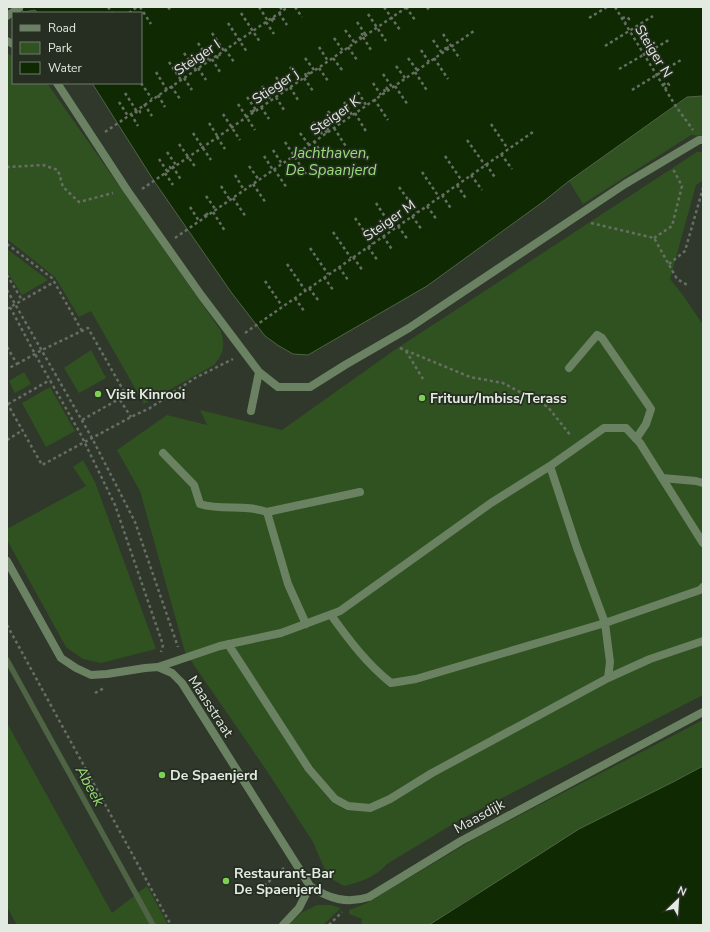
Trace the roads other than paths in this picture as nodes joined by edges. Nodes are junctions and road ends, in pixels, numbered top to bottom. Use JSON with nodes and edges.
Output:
{"nodes":[{"id":1,"x":19,"y":8,"type":"dead end"},
{"id":2,"x":13,"y":12,"type":"edge"},
{"id":3,"x":58,"y":84,"type":"edge"},
{"id":4,"x":701,"y":140,"type":"edge"},
{"id":5,"x":569,"y":368,"type":"dead end"},
{"id":6,"x":259,"y":372,"type":"junction"},
{"id":7,"x":251,"y":411,"type":"dead end"},
{"id":8,"x":636,"y":439,"type":"junction"},
{"id":9,"x":163,"y":453,"type":"dead end"},
{"id":10,"x":550,"y":466,"type":"junction"},
{"id":11,"x":662,"y":478,"type":"junction"},
{"id":12,"x":703,"y":483,"type":"edge"},
{"id":13,"x":360,"y":492,"type":"dead end"},
{"id":14,"x":267,"y":512,"type":"junction"},
{"id":15,"x":703,"y":543,"type":"edge"},
{"id":16,"x":7,"y":561,"type":"edge"},
{"id":17,"x":703,"y":587,"type":"edge"},
{"id":18,"x":331,"y":614,"type":"junction"},
{"id":19,"x":605,"y":623,"type":"junction"},
{"id":20,"x":306,"y":624,"type":"junction"},
{"id":21,"x":703,"y":641,"type":"edge"},
{"id":22,"x":228,"y":644,"type":"junction"},
{"id":23,"x":158,"y":667,"type":"junction"},
{"id":24,"x":608,"y":678,"type":"junction"},
{"id":25,"x":703,"y":712,"type":"edge"},
{"id":26,"x":310,"y":886,"type":"junction"},
{"id":27,"x":283,"y":925,"type":"edge"}],
"edges":[{"from":1,"to":2,"type":"street"},
{"from":3,"to":6,"type":"street"},
{"from":4,"to":6,"type":"street"},
{"from":5,"to":8,"type":"street"},
{"from":6,"to":7,"type":"street"},
{"from":8,"to":10,"type":"street"},
{"from":8,"to":11,"type":"street"},
{"from":9,"to":14,"type":"street"},
{"from":10,"to":18,"type":"street"},
{"from":10,"to":19,"type":"street"},
{"from":11,"to":12,"type":"street"},
{"from":11,"to":15,"type":"street"},
{"from":13,"to":14,"type":"street"},
{"from":14,"to":20,"type":"street"},
{"from":16,"to":23,"type":"street"},
{"from":17,"to":19,"type":"street"},
{"from":18,"to":19,"type":"street"},
{"from":18,"to":20,"type":"street"},
{"from":19,"to":24,"type":"street"},
{"from":20,"to":22,"type":"street"},
{"from":21,"to":24,"type":"street"},
{"from":22,"to":23,"type":"street"},
{"from":22,"to":24,"type":"street"},
{"from":23,"to":26,"type":"street","name":"Maasstraat"},
{"from":25,"to":26,"type":"street","name":"Maasdijk"},
{"from":26,"to":27,"type":"street"}]}
